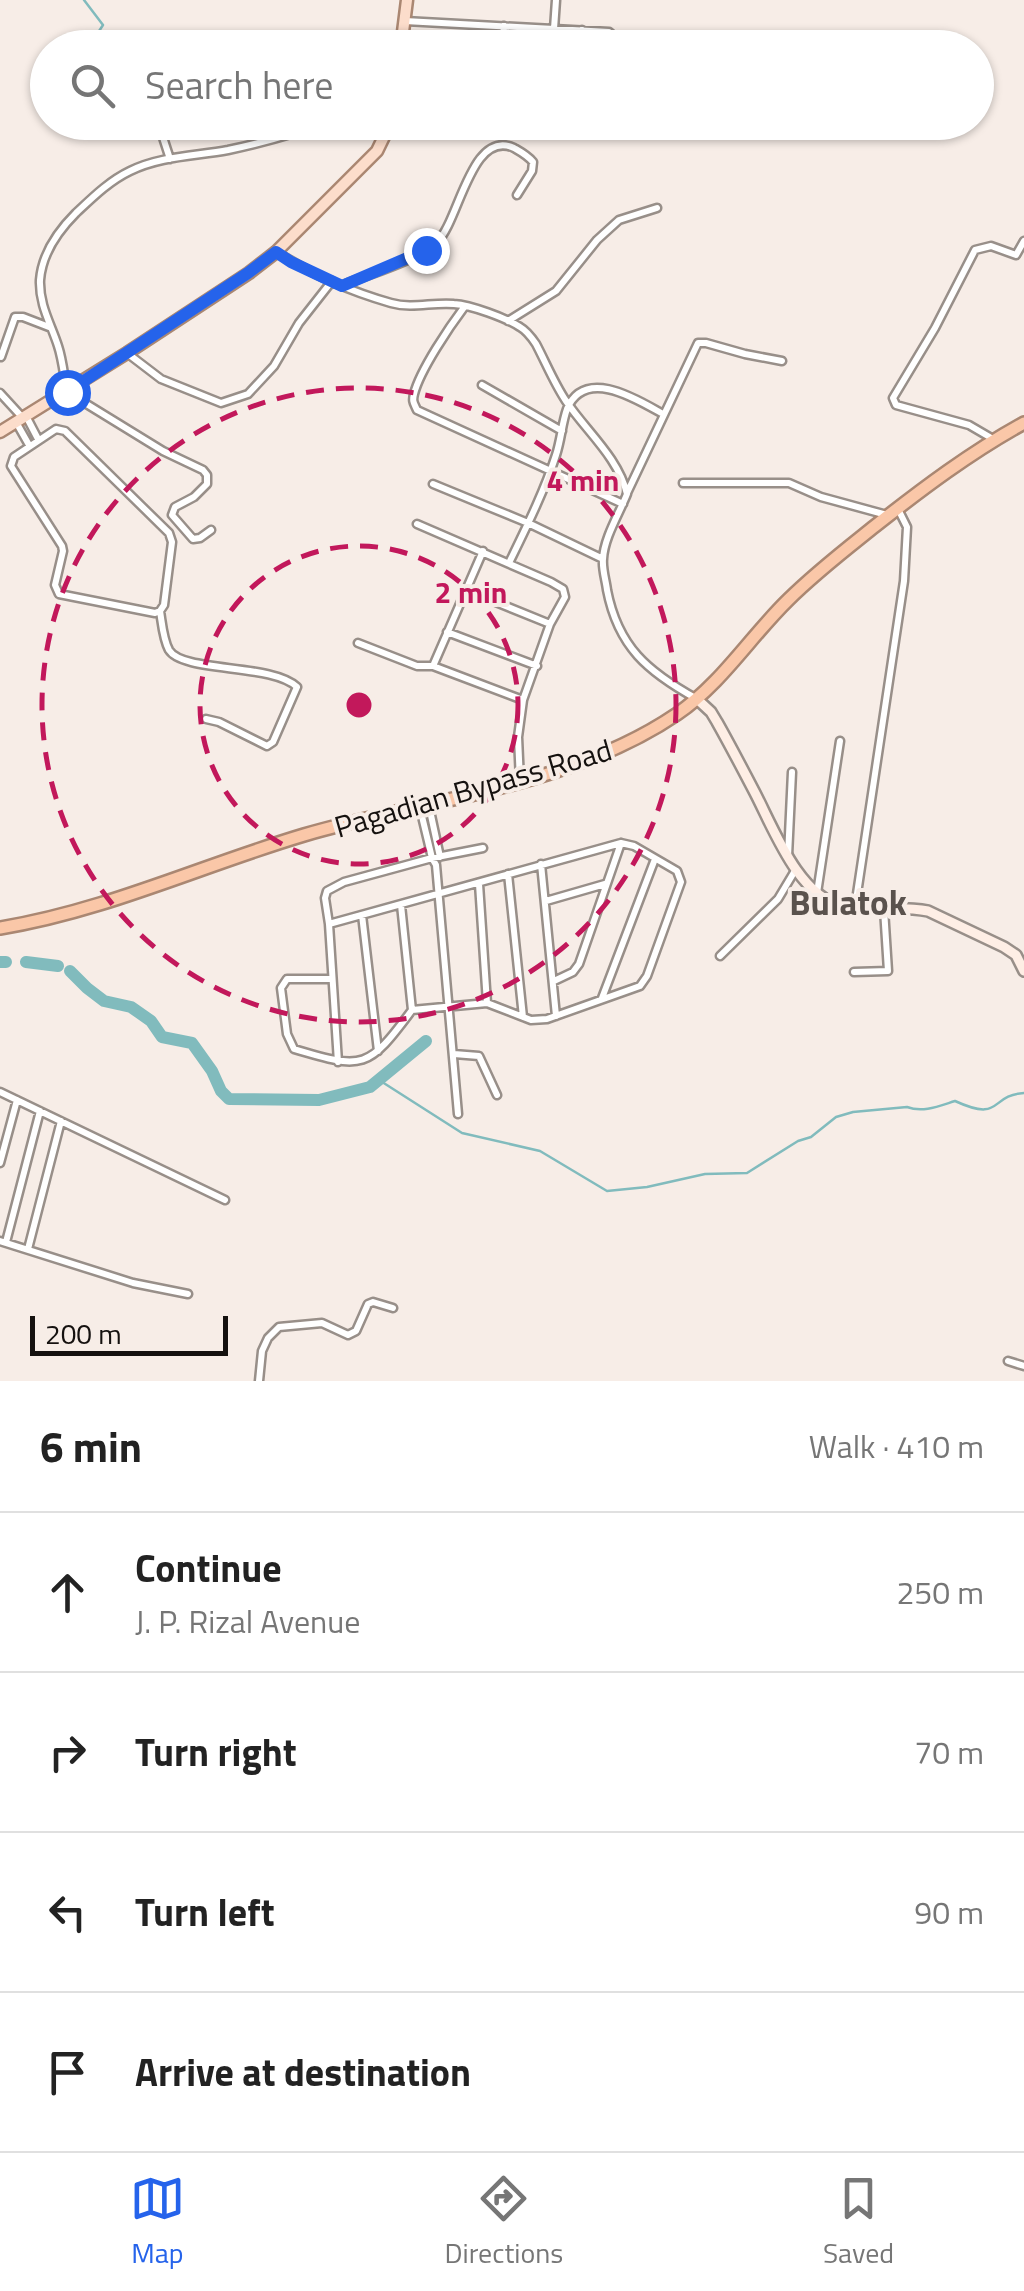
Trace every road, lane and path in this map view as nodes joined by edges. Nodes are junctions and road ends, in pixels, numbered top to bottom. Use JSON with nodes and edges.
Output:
{"nodes":[{"id":1,"x":407,"y":0,"type":"edge"},
{"id":2,"x":556,"y":0,"type":"edge"},
{"id":3,"x":405,"y":21,"type":"junction"},
{"id":4,"x":504,"y":26,"type":"junction"},
{"id":5,"x":554,"y":29,"type":"junction"},
{"id":6,"x":404,"y":30,"type":"edge"},
{"id":7,"x":504,"y":30,"type":"edge"},
{"id":8,"x":582,"y":30,"type":"edge"},
{"id":9,"x":164,"y":140,"type":"edge"},
{"id":10,"x":268,"y":140,"type":"edge"},
{"id":11,"x":384,"y":140,"type":"edge"},
{"id":12,"x":170,"y":158,"type":"junction"},
{"id":13,"x":518,"y":195,"type":"dead end"},
{"id":14,"x":657,"y":208,"type":"dead end"},
{"id":15,"x":1024,"y":241,"type":"edge"},
{"id":16,"x":276,"y":252,"type":"junction"},
{"id":17,"x":332,"y":281,"type":"junction"},
{"id":18,"x":342,"y":286,"type":"junction"},
{"id":19,"x":465,"y":306,"type":"junction"},
{"id":20,"x":507,"y":322,"type":"junction"},
{"id":21,"x":49,"y":327,"type":"junction"},
{"id":22,"x":127,"y":353,"type":"junction"},
{"id":23,"x":1,"y":357,"type":"edge"},
{"id":24,"x":782,"y":361,"type":"dead end"},
{"id":25,"x":482,"y":385,"type":"dead end"},
{"id":26,"x":67,"y":392,"type":"junction"},
{"id":27,"x":0,"y":393,"type":"edge"},
{"id":28,"x":568,"y":405,"type":"junction"},
{"id":29,"x":663,"y":414,"type":"junction"},
{"id":30,"x":21,"y":419,"type":"junction"},
{"id":31,"x":1024,"y":422,"type":"edge"},
{"id":32,"x":562,"y":431,"type":"junction"},
{"id":33,"x":0,"y":432,"type":"edge"},
{"id":34,"x":38,"y":439,"type":"junction"},
{"id":35,"x":993,"y":440,"type":"junction"},
{"id":36,"x":29,"y":445,"type":"junction"},
{"id":37,"x":549,"y":472,"type":"junction"},
{"id":38,"x":683,"y":483,"type":"dead end"},
{"id":39,"x":433,"y":484,"type":"dead end"},
{"id":40,"x":627,"y":494,"type":"junction"},
{"id":41,"x":623,"y":504,"type":"junction"},
{"id":42,"x":893,"y":512,"type":"junction"},
{"id":43,"x":528,"y":523,"type":"junction"},
{"id":44,"x":417,"y":524,"type":"dead end"},
{"id":45,"x":211,"y":530,"type":"dead end"},
{"id":46,"x":483,"y":551,"type":"junction"},
{"id":47,"x":603,"y":558,"type":"junction"},
{"id":48,"x":509,"y":563,"type":"junction"},
{"id":49,"x":466,"y":590,"type":"junction"},
{"id":50,"x":160,"y":611,"type":"junction"},
{"id":51,"x":550,"y":624,"type":"junction"},
{"id":52,"x":448,"y":632,"type":"junction"},
{"id":53,"x":358,"y":643,"type":"dead end"},
{"id":54,"x":433,"y":666,"type":"junction"},
{"id":55,"x":536,"y":666,"type":"junction"},
{"id":56,"x":697,"y":699,"type":"junction"},
{"id":57,"x":523,"y":700,"type":"junction"},
{"id":58,"x":206,"y":719,"type":"dead end"},
{"id":59,"x":840,"y":742,"type":"dead end"},
{"id":60,"x":792,"y":772,"type":"dead end"},
{"id":61,"x":520,"y":781,"type":"junction"},
{"id":62,"x":424,"y":806,"type":"junction"},
{"id":63,"x":621,"y":843,"type":"junction"},
{"id":64,"x":483,"y":848,"type":"dead end"},
{"id":65,"x":788,"y":856,"type":"junction"},
{"id":66,"x":655,"y":859,"type":"junction"},
{"id":67,"x":436,"y":860,"type":"junction"},
{"id":68,"x":541,"y":864,"type":"junction"},
{"id":69,"x":796,"y":868,"type":"junction"},
{"id":70,"x":508,"y":874,"type":"junction"},
{"id":71,"x":606,"y":883,"type":"junction"},
{"id":72,"x":479,"y":884,"type":"junction"},
{"id":73,"x":816,"y":892,"type":"junction"},
{"id":74,"x":439,"y":895,"type":"junction"},
{"id":75,"x":546,"y":901,"type":"junction"},
{"id":76,"x":401,"y":905,"type":"junction"},
{"id":77,"x":855,"y":908,"type":"junction"},
{"id":78,"x":884,"y":909,"type":"junction"},
{"id":79,"x":362,"y":914,"type":"junction"},
{"id":80,"x":329,"y":924,"type":"junction"},
{"id":81,"x":0,"y":928,"type":"edge"},
{"id":82,"x":1020,"y":953,"type":"edge"},
{"id":83,"x":720,"y":956,"type":"dead end"},
{"id":84,"x":1024,"y":971,"type":"edge"},
{"id":85,"x":854,"y":972,"type":"dead end"},
{"id":86,"x":332,"y":979,"type":"junction"},
{"id":87,"x":554,"y":981,"type":"junction"},
{"id":88,"x":602,"y":1000,"type":"junction"},
{"id":89,"x":487,"y":1003,"type":"junction"},
{"id":90,"x":449,"y":1005,"type":"junction"},
{"id":91,"x":412,"y":1010,"type":"junction"},
{"id":92,"x":523,"y":1016,"type":"junction"},
{"id":93,"x":556,"y":1016,"type":"junction"},
{"id":94,"x":378,"y":1052,"type":"junction"},
{"id":95,"x":454,"y":1054,"type":"junction"},
{"id":96,"x":338,"y":1062,"type":"junction"},
{"id":97,"x":0,"y":1092,"type":"edge"},
{"id":98,"x":497,"y":1095,"type":"dead end"},
{"id":99,"x":16,"y":1100,"type":"junction"},
{"id":100,"x":40,"y":1111,"type":"junction"},
{"id":101,"x":458,"y":1114,"type":"dead end"},
{"id":102,"x":60,"y":1121,"type":"junction"},
{"id":103,"x":0,"y":1164,"type":"edge"},
{"id":104,"x":225,"y":1200,"type":"dead end"},
{"id":105,"x":3,"y":1242,"type":"edge"},
{"id":106,"x":28,"y":1248,"type":"junction"},
{"id":107,"x":188,"y":1294,"type":"dead end"},
{"id":108,"x":393,"y":1308,"type":"dead end"},
{"id":109,"x":1008,"y":1361,"type":"dead end"},
{"id":110,"x":1024,"y":1366,"type":"edge"},
{"id":111,"x":259,"y":1381,"type":"edge"}],
"edges":[{"from":1,"to":3,"type":"main road"},
{"from":2,"to":5,"type":"street"},
{"from":3,"to":4,"type":"street"},
{"from":3,"to":6,"type":"main road"},
{"from":4,"to":5,"type":"street"},
{"from":4,"to":7,"type":"street"},
{"from":5,"to":8,"type":"street"},
{"from":9,"to":12,"type":"street"},
{"from":10,"to":12,"type":"street"},
{"from":11,"to":16,"type":"main road"},
{"from":12,"to":21,"type":"street"},
{"from":13,"to":18,"type":"street"},
{"from":14,"to":20,"type":"street"},
{"from":15,"to":35,"type":"street"},
{"from":16,"to":17,"type":"street"},
{"from":16,"to":22,"type":"main road"},
{"from":17,"to":18,"type":"street"},
{"from":17,"to":22,"type":"street"},
{"from":18,"to":19,"type":"street"},
{"from":19,"to":20,"type":"street"},
{"from":19,"to":37,"type":"street"},
{"from":20,"to":28,"type":"street"},
{"from":21,"to":23,"type":"street"},
{"from":21,"to":26,"type":"street"},
{"from":22,"to":26,"type":"main road"},
{"from":24,"to":29,"type":"street"},
{"from":25,"to":32,"type":"street"},
{"from":26,"to":30,"type":"main road"},
{"from":26,"to":45,"type":"street"},
{"from":27,"to":30,"type":"street"},
{"from":28,"to":29,"type":"street"},
{"from":28,"to":32,"type":"street"},
{"from":28,"to":40,"type":"street"},
{"from":29,"to":40,"type":"street"},
{"from":30,"to":33,"type":"main road"},
{"from":30,"to":34,"type":"street"},
{"from":30,"to":36,"type":"street"},
{"from":31,"to":35,"type":"highway","name":"Pagadian Bypass Road"},
{"from":32,"to":37,"type":"street"},
{"from":34,"to":36,"type":"street"},
{"from":34,"to":50,"type":"street"},
{"from":35,"to":42,"type":"highway","name":"Pagadian Bypass Road"},
{"from":36,"to":50,"type":"street"},
{"from":37,"to":41,"type":"street"},
{"from":37,"to":43,"type":"street"},
{"from":38,"to":42,"type":"street"},
{"from":39,"to":43,"type":"street"},
{"from":40,"to":41,"type":"street"},
{"from":41,"to":47,"type":"street"},
{"from":42,"to":56,"type":"highway","name":"Pagadian Bypass Road"},
{"from":42,"to":77,"type":"street"},
{"from":43,"to":47,"type":"street"},
{"from":43,"to":48,"type":"street"},
{"from":44,"to":46,"type":"street"},
{"from":46,"to":48,"type":"street"},
{"from":46,"to":49,"type":"street"},
{"from":47,"to":56,"type":"street"},
{"from":48,"to":51,"type":"street"},
{"from":49,"to":51,"type":"street"},
{"from":49,"to":52,"type":"street"},
{"from":50,"to":58,"type":"street"},
{"from":51,"to":55,"type":"street"},
{"from":52,"to":54,"type":"street"},
{"from":52,"to":55,"type":"street"},
{"from":53,"to":54,"type":"street"},
{"from":54,"to":57,"type":"street"},
{"from":55,"to":57,"type":"street"},
{"from":56,"to":61,"type":"highway","name":"Pagadian Bypass Road"},
{"from":56,"to":65,"type":"street"},
{"from":57,"to":61,"type":"street"},
{"from":59,"to":73,"type":"street"},
{"from":60,"to":65,"type":"street"},
{"from":61,"to":62,"type":"highway","name":"Pagadian Bypass Road"},
{"from":62,"to":67,"type":"street"},
{"from":62,"to":81,"type":"highway","name":"Pagadian Bypass Road"},
{"from":63,"to":66,"type":"street"},
{"from":63,"to":68,"type":"street"},
{"from":63,"to":71,"type":"street"},
{"from":64,"to":67,"type":"street"},
{"from":65,"to":69,"type":"street"},
{"from":66,"to":88,"type":"street"},
{"from":66,"to":88,"type":"street"},
{"from":67,"to":74,"type":"street"},
{"from":67,"to":80,"type":"street"},
{"from":68,"to":70,"type":"street"},
{"from":68,"to":75,"type":"street"},
{"from":69,"to":73,"type":"street"},
{"from":69,"to":83,"type":"street"},
{"from":70,"to":72,"type":"street"},
{"from":70,"to":92,"type":"street"},
{"from":71,"to":75,"type":"street"},
{"from":71,"to":87,"type":"street"},
{"from":72,"to":74,"type":"street"},
{"from":72,"to":89,"type":"street"},
{"from":73,"to":77,"type":"street"},
{"from":74,"to":76,"type":"street"},
{"from":74,"to":90,"type":"street"},
{"from":75,"to":87,"type":"street"},
{"from":76,"to":79,"type":"street"},
{"from":76,"to":91,"type":"street"},
{"from":77,"to":78,"type":"street"},
{"from":78,"to":82,"type":"street"},
{"from":78,"to":85,"type":"street"},
{"from":79,"to":80,"type":"street"},
{"from":79,"to":94,"type":"street"},
{"from":80,"to":86,"type":"street"},
{"from":82,"to":84,"type":"street"},
{"from":86,"to":96,"type":"street"},
{"from":86,"to":96,"type":"street"},
{"from":87,"to":93,"type":"street"},
{"from":88,"to":93,"type":"street"},
{"from":89,"to":90,"type":"street"},
{"from":89,"to":92,"type":"street"},
{"from":90,"to":91,"type":"street"},
{"from":90,"to":95,"type":"street"},
{"from":91,"to":94,"type":"street"},
{"from":92,"to":93,"type":"street"},
{"from":94,"to":96,"type":"street"},
{"from":95,"to":98,"type":"street"},
{"from":95,"to":101,"type":"street"},
{"from":97,"to":99,"type":"street"},
{"from":99,"to":100,"type":"street"},
{"from":99,"to":103,"type":"street"},
{"from":100,"to":102,"type":"street"},
{"from":100,"to":105,"type":"street"},
{"from":102,"to":104,"type":"street"},
{"from":102,"to":106,"type":"street"},
{"from":105,"to":106,"type":"street"},
{"from":106,"to":107,"type":"street"},
{"from":108,"to":111,"type":"street"},
{"from":109,"to":110,"type":"street"}]}
